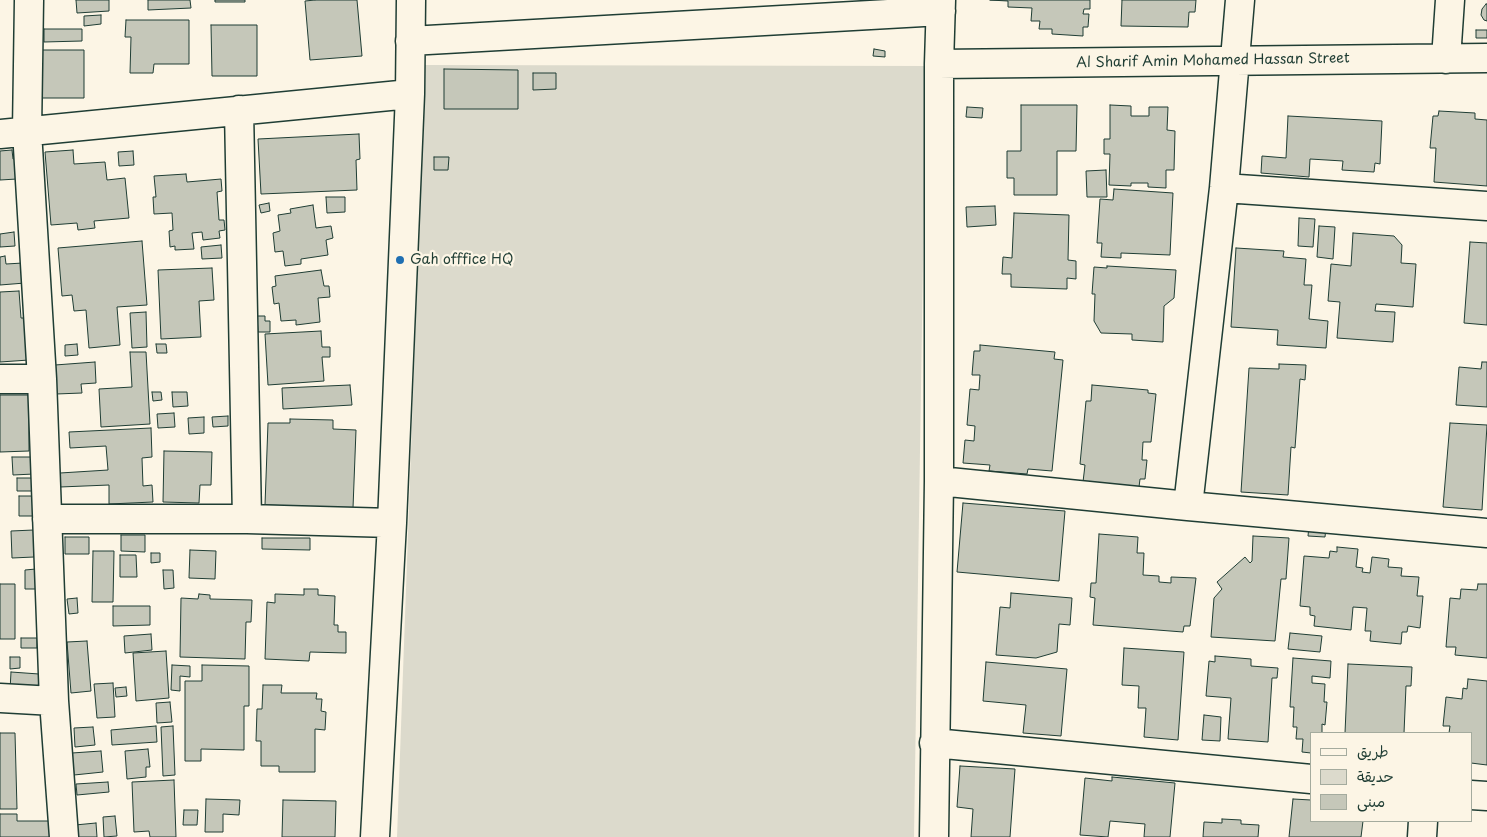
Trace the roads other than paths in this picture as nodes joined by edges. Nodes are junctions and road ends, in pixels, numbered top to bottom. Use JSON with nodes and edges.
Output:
{"nodes":[{"id":1,"x":29,"y":0,"type":"edge"},
{"id":2,"x":411,"y":0,"type":"edge"},
{"id":3,"x":1240,"y":0,"type":"edge"},
{"id":4,"x":1450,"y":0,"type":"edge"},
{"id":5,"x":941,"y":6,"type":"edge"},
{"id":6,"x":410,"y":41,"type":"junction"},
{"id":7,"x":1487,"y":58,"type":"edge"},
{"id":8,"x":1446,"y":59,"type":"junction"},
{"id":9,"x":1235,"y":62,"type":"junction"},
{"id":10,"x":938,"y":64,"type":"junction"},
{"id":11,"x":410,"y":94,"type":"junction"},
{"id":12,"x":239,"y":110,"type":"junction"},
{"id":13,"x":27,"y":131,"type":"junction"},
{"id":14,"x":0,"y":134,"type":"edge"},
{"id":15,"x":1224,"y":188,"type":"junction"},
{"id":16,"x":1487,"y":206,"type":"edge"},
{"id":17,"x":42,"y":378,"type":"junction"},
{"id":18,"x":0,"y":379,"type":"edge"},
{"id":19,"x":938,"y":481,"type":"junction"},
{"id":20,"x":1188,"y":506,"type":"junction"},
{"id":21,"x":48,"y":519,"type":"junction"},
{"id":22,"x":247,"y":520,"type":"junction"},
{"id":23,"x":392,"y":523,"type":"junction"},
{"id":24,"x":1487,"y":532,"type":"edge"},
{"id":25,"x":0,"y":698,"type":"edge"},
{"id":26,"x":54,"y":701,"type":"junction"},
{"id":27,"x":934,"y":743,"type":"junction"},
{"id":28,"x":1310,"y":779,"type":"edge"},
{"id":29,"x":1472,"y":794,"type":"edge"},
{"id":30,"x":1487,"y":796,"type":"edge"},
{"id":31,"x":1423,"y":822,"type":"edge"},
{"id":32,"x":64,"y":837,"type":"edge"},
{"id":33,"x":375,"y":837,"type":"edge"},
{"id":34,"x":934,"y":837,"type":"edge"},
{"id":35,"x":1422,"y":837,"type":"edge"}],
"edges":[{"from":1,"to":13,"type":"street"},
{"from":2,"to":6,"type":"street"},
{"from":3,"to":9,"type":"street"},
{"from":4,"to":8,"type":"street"},
{"from":5,"to":6,"type":"street"},
{"from":5,"to":10,"type":"street"},
{"from":6,"to":11,"type":"street"},
{"from":7,"to":8,"type":"street","name":"Al Sharif Amin Mohamed Hassan Street"},
{"from":8,"to":9,"type":"street","name":"Al Sharif Amin Mohamed Hassan Street"},
{"from":9,"to":10,"type":"street","name":"Al Sharif Amin Mohamed Hassan Street"},
{"from":9,"to":15,"type":"street"},
{"from":10,"to":19,"type":"street"},
{"from":11,"to":12,"type":"street"},
{"from":11,"to":23,"type":"street"},
{"from":12,"to":13,"type":"street"},
{"from":12,"to":22,"type":"street"},
{"from":13,"to":14,"type":"street"},
{"from":13,"to":17,"type":"street"},
{"from":15,"to":16,"type":"street"},
{"from":15,"to":20,"type":"street"},
{"from":17,"to":18,"type":"street"},
{"from":17,"to":21,"type":"street"},
{"from":19,"to":20,"type":"street"},
{"from":19,"to":27,"type":"street"},
{"from":20,"to":24,"type":"street"},
{"from":21,"to":22,"type":"street"},
{"from":21,"to":26,"type":"street"},
{"from":22,"to":23,"type":"street"},
{"from":23,"to":33,"type":"street"},
{"from":25,"to":26,"type":"street"},
{"from":26,"to":32,"type":"street"},
{"from":27,"to":28,"type":"street"},
{"from":27,"to":34,"type":"street"},
{"from":29,"to":30,"type":"street"},
{"from":31,"to":35,"type":"street"}]}
